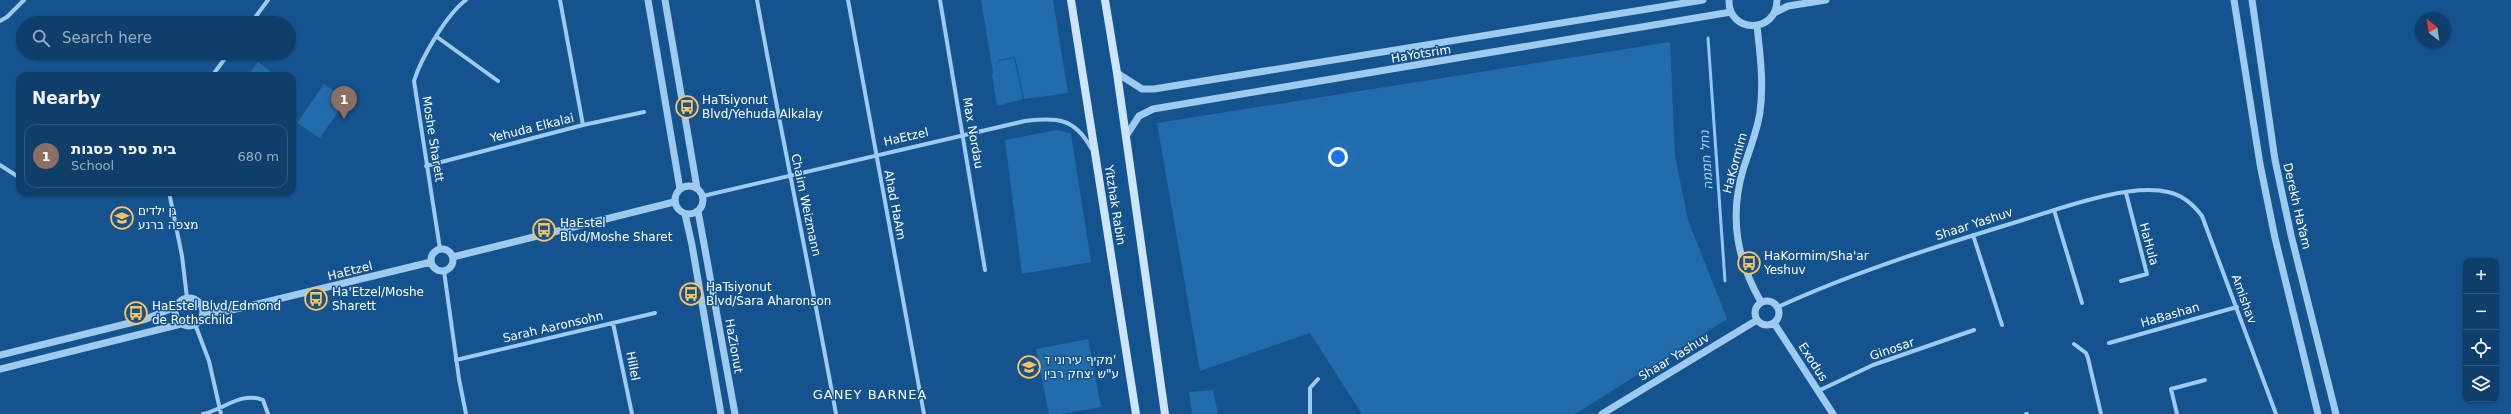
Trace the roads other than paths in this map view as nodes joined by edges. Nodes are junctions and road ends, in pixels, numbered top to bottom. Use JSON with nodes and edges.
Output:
{"nodes":[{"id":1,"x":24,"y":0,"type":"edge"},
{"id":2,"x":268,"y":0,"type":"edge"},
{"id":3,"x":466,"y":0,"type":"edge"},
{"id":4,"x":560,"y":0,"type":"edge"},
{"id":5,"x":648,"y":0,"type":"edge"},
{"id":6,"x":665,"y":0,"type":"edge"},
{"id":7,"x":757,"y":0,"type":"edge"},
{"id":8,"x":848,"y":0,"type":"edge"},
{"id":9,"x":940,"y":0,"type":"edge"},
{"id":10,"x":1071,"y":0,"type":"edge"},
{"id":11,"x":1105,"y":0,"type":"edge"},
{"id":12,"x":1703,"y":0,"type":"edge"},
{"id":13,"x":1729,"y":0,"type":"edge"},
{"id":14,"x":1777,"y":0,"type":"edge"},
{"id":15,"x":1826,"y":0,"type":"edge"},
{"id":16,"x":2234,"y":0,"type":"edge"},
{"id":17,"x":2252,"y":0,"type":"edge"},
{"id":18,"x":1731,"y":12,"type":"junction"},
{"id":19,"x":1774,"y":13,"type":"junction"},
{"id":20,"x":256,"y":16,"type":"edge"},
{"id":21,"x":0,"y":21,"type":"edge"},
{"id":22,"x":1757,"y":26,"type":"junction"},
{"id":23,"x":437,"y":37,"type":"junction"},
{"id":24,"x":224,"y":60,"type":"edge"},
{"id":25,"x":215,"y":72,"type":"edge"},
{"id":26,"x":1118,"y":73,"type":"junction"},
{"id":27,"x":498,"y":81,"type":"dead end"},
{"id":28,"x":644,"y":112,"type":"dead end"},
{"id":29,"x":583,"y":125,"type":"junction"},
{"id":30,"x":964,"y":135,"type":"junction"},
{"id":31,"x":1126,"y":136,"type":"junction"},
{"id":32,"x":876,"y":155,"type":"junction"},
{"id":33,"x":1096,"y":159,"type":"junction"},
{"id":34,"x":0,"y":165,"type":"edge"},
{"id":35,"x":426,"y":166,"type":"junction"},
{"id":36,"x":16,"y":175,"type":"edge"},
{"id":37,"x":789,"y":175,"type":"junction"},
{"id":38,"x":696,"y":188,"type":"junction"},
{"id":39,"x":680,"y":189,"type":"junction"},
{"id":40,"x":2126,"y":193,"type":"junction"},
{"id":41,"x":170,"y":196,"type":"edge"},
{"id":42,"x":703,"y":196,"type":"junction"},
{"id":43,"x":2183,"y":197,"type":"joint"},
{"id":44,"x":674,"y":202,"type":"junction"},
{"id":45,"x":2054,"y":210,"type":"junction"},
{"id":46,"x":698,"y":211,"type":"junction"},
{"id":47,"x":685,"y":214,"type":"junction"},
{"id":48,"x":1973,"y":235,"type":"junction"},
{"id":49,"x":440,"y":249,"type":"junction"},
{"id":50,"x":453,"y":257,"type":"junction"},
{"id":51,"x":431,"y":262,"type":"junction"},
{"id":52,"x":985,"y":270,"type":"dead end"},
{"id":53,"x":444,"y":271,"type":"junction"},
{"id":54,"x":2121,"y":281,"type":"dead end"},
{"id":55,"x":187,"y":298,"type":"junction"},
{"id":56,"x":1761,"y":302,"type":"junction"},
{"id":57,"x":2082,"y":303,"type":"dead end"},
{"id":58,"x":175,"y":307,"type":"junction"},
{"id":59,"x":1778,"y":307,"type":"junction"},
{"id":60,"x":2237,"y":307,"type":"junction"},
{"id":61,"x":203,"y":313,"type":"junction"},
{"id":62,"x":655,"y":313,"type":"dead end"},
{"id":63,"x":1757,"y":320,"type":"junction"},
{"id":64,"x":613,"y":323,"type":"junction"},
{"id":65,"x":1774,"y":323,"type":"junction"},
{"id":66,"x":181,"y":324,"type":"junction"},
{"id":67,"x":195,"y":324,"type":"junction"},
{"id":68,"x":2002,"y":325,"type":"dead end"},
{"id":69,"x":1974,"y":330,"type":"dead end"},
{"id":70,"x":2109,"y":343,"type":"dead end"},
{"id":71,"x":2074,"y":344,"type":"dead end"},
{"id":72,"x":0,"y":355,"type":"edge"},
{"id":73,"x":456,"y":360,"type":"junction"},
{"id":74,"x":0,"y":369,"type":"edge"},
{"id":75,"x":1318,"y":379,"type":"dead end"},
{"id":76,"x":2205,"y":380,"type":"dead end"},
{"id":77,"x":1818,"y":391,"type":"junction"},
{"id":78,"x":220,"y":407,"type":"junction"},
{"id":79,"x":203,"y":414,"type":"edge"},
{"id":80,"x":221,"y":414,"type":"edge"},
{"id":81,"x":268,"y":414,"type":"edge"},
{"id":82,"x":466,"y":414,"type":"edge"},
{"id":83,"x":632,"y":414,"type":"edge"},
{"id":84,"x":721,"y":414,"type":"edge"},
{"id":85,"x":735,"y":414,"type":"edge"},
{"id":86,"x":836,"y":414,"type":"edge"},
{"id":87,"x":924,"y":414,"type":"edge"},
{"id":88,"x":1136,"y":414,"type":"edge"},
{"id":89,"x":1165,"y":414,"type":"edge"},
{"id":90,"x":1310,"y":414,"type":"edge"},
{"id":91,"x":1602,"y":414,"type":"edge"},
{"id":92,"x":1833,"y":414,"type":"edge"},
{"id":93,"x":2101,"y":414,"type":"edge"},
{"id":94,"x":2177,"y":414,"type":"edge"},
{"id":95,"x":2276,"y":414,"type":"edge"},
{"id":96,"x":2318,"y":414,"type":"edge"},
{"id":97,"x":2336,"y":414,"type":"edge"}],
"edges":[{"from":1,"to":21,"type":"street"},
{"from":2,"to":20,"type":"street"},
{"from":3,"to":23,"type":"street","name":"Moshe Sharett"},
{"from":4,"to":29,"type":"street"},
{"from":5,"to":39,"type":"street"},
{"from":6,"to":38,"type":"street"},
{"from":7,"to":37,"type":"street","name":"Chaim Weizmann"},
{"from":8,"to":32,"type":"street","name":"Ahad HaAm"},
{"from":9,"to":30,"type":"street","name":"Max Nordau"},
{"from":10,"to":33,"type":"main road","name":"Yitzhak Rabin"},
{"from":11,"to":26,"type":"main road","name":"Yitzhak Rabin"},
{"from":12,"to":26,"type":"street","name":"HaYotsrim"},
{"from":13,"to":18,"type":"street"},
{"from":14,"to":19,"type":"street"},
{"from":15,"to":19,"type":"street"},
{"from":16,"to":96,"type":"street"},
{"from":17,"to":97,"type":"street","name":"Derekh HaYam"},
{"from":18,"to":22,"type":"street"},
{"from":18,"to":31,"type":"street","name":"HaYotsrim"},
{"from":19,"to":22,"type":"street"},
{"from":22,"to":56,"type":"street","name":"HaKormim"},
{"from":23,"to":27,"type":"street"},
{"from":23,"to":35,"type":"street","name":"Moshe Sharett"},
{"from":24,"to":25,"type":"street"},
{"from":26,"to":31,"type":"main road","name":"Yitzhak Rabin"},
{"from":28,"to":29,"type":"street","name":"Yehuda Elkalai"},
{"from":29,"to":35,"type":"street","name":"Yehuda Elkalai"},
{"from":30,"to":32,"type":"street","name":"HaEtzel"},
{"from":30,"to":33,"type":"street","name":"HaEtzel"},
{"from":30,"to":52,"type":"street","name":"Max Nordau"},
{"from":31,"to":89,"type":"main road","name":"Yitzhak Rabin"},
{"from":32,"to":37,"type":"street","name":"HaEtzel"},
{"from":32,"to":87,"type":"street","name":"Ahad HaAm"},
{"from":33,"to":88,"type":"main road","name":"Yitzhak Rabin"},
{"from":34,"to":36,"type":"street"},
{"from":35,"to":49,"type":"street","name":"Moshe Sharett"},
{"from":37,"to":42,"type":"street","name":"HaEtzel"},
{"from":37,"to":86,"type":"street","name":"Chaim Weizmann"},
{"from":38,"to":39,"type":"street"},
{"from":38,"to":42,"type":"street"},
{"from":39,"to":44,"type":"street"},
{"from":40,"to":43,"type":"street","name":"Shaar Yashuv"},
{"from":40,"to":45,"type":"street","name":"Shaar Yashuv"},
{"from":40,"to":54,"type":"street","name":"HaHula"},
{"from":41,"to":55,"type":"street"},
{"from":42,"to":46,"type":"street"},
{"from":43,"to":60,"type":"street","name":"Amishav"},
{"from":44,"to":47,"type":"street"},
{"from":44,"to":50,"type":"street"},
{"from":45,"to":48,"type":"street","name":"Shaar Yashuv"},
{"from":45,"to":57,"type":"street"},
{"from":46,"to":47,"type":"street"},
{"from":46,"to":85,"type":"street","name":"HaZionut"},
{"from":47,"to":84,"type":"street","name":"HaZionut"},
{"from":48,"to":59,"type":"street","name":"Shaar Yashuv"},
{"from":48,"to":68,"type":"street"},
{"from":49,"to":50,"type":"street"},
{"from":49,"to":51,"type":"street"},
{"from":50,"to":53,"type":"street"},
{"from":51,"to":53,"type":"street"},
{"from":51,"to":61,"type":"street","name":"HaEtzel"},
{"from":53,"to":73,"type":"street"},
{"from":55,"to":58,"type":"street"},
{"from":55,"to":61,"type":"street"},
{"from":56,"to":59,"type":"street"},
{"from":56,"to":63,"type":"street"},
{"from":58,"to":66,"type":"street"},
{"from":58,"to":72,"type":"street"},
{"from":59,"to":65,"type":"street"},
{"from":60,"to":70,"type":"street","name":"HaBashan"},
{"from":60,"to":95,"type":"street","name":"Amishav"},
{"from":61,"to":67,"type":"street"},
{"from":62,"to":64,"type":"street","name":"Sarah Aaronsohn"},
{"from":63,"to":65,"type":"street"},
{"from":63,"to":91,"type":"street","name":"Shaar Yashuv"},
{"from":64,"to":73,"type":"street","name":"Sarah Aaronsohn"},
{"from":64,"to":83,"type":"street","name":"Hillel"},
{"from":65,"to":77,"type":"street","name":"Exodus"},
{"from":66,"to":67,"type":"street"},
{"from":66,"to":74,"type":"street"},
{"from":67,"to":78,"type":"street"},
{"from":69,"to":77,"type":"street","name":"Ginosar"},
{"from":71,"to":93,"type":"street"},
{"from":73,"to":82,"type":"street"},
{"from":75,"to":90,"type":"street"},
{"from":76,"to":94,"type":"street"},
{"from":77,"to":92,"type":"street","name":"Exodus"},
{"from":78,"to":79,"type":"street"},
{"from":78,"to":80,"type":"street"},
{"from":78,"to":81,"type":"street"}]}
